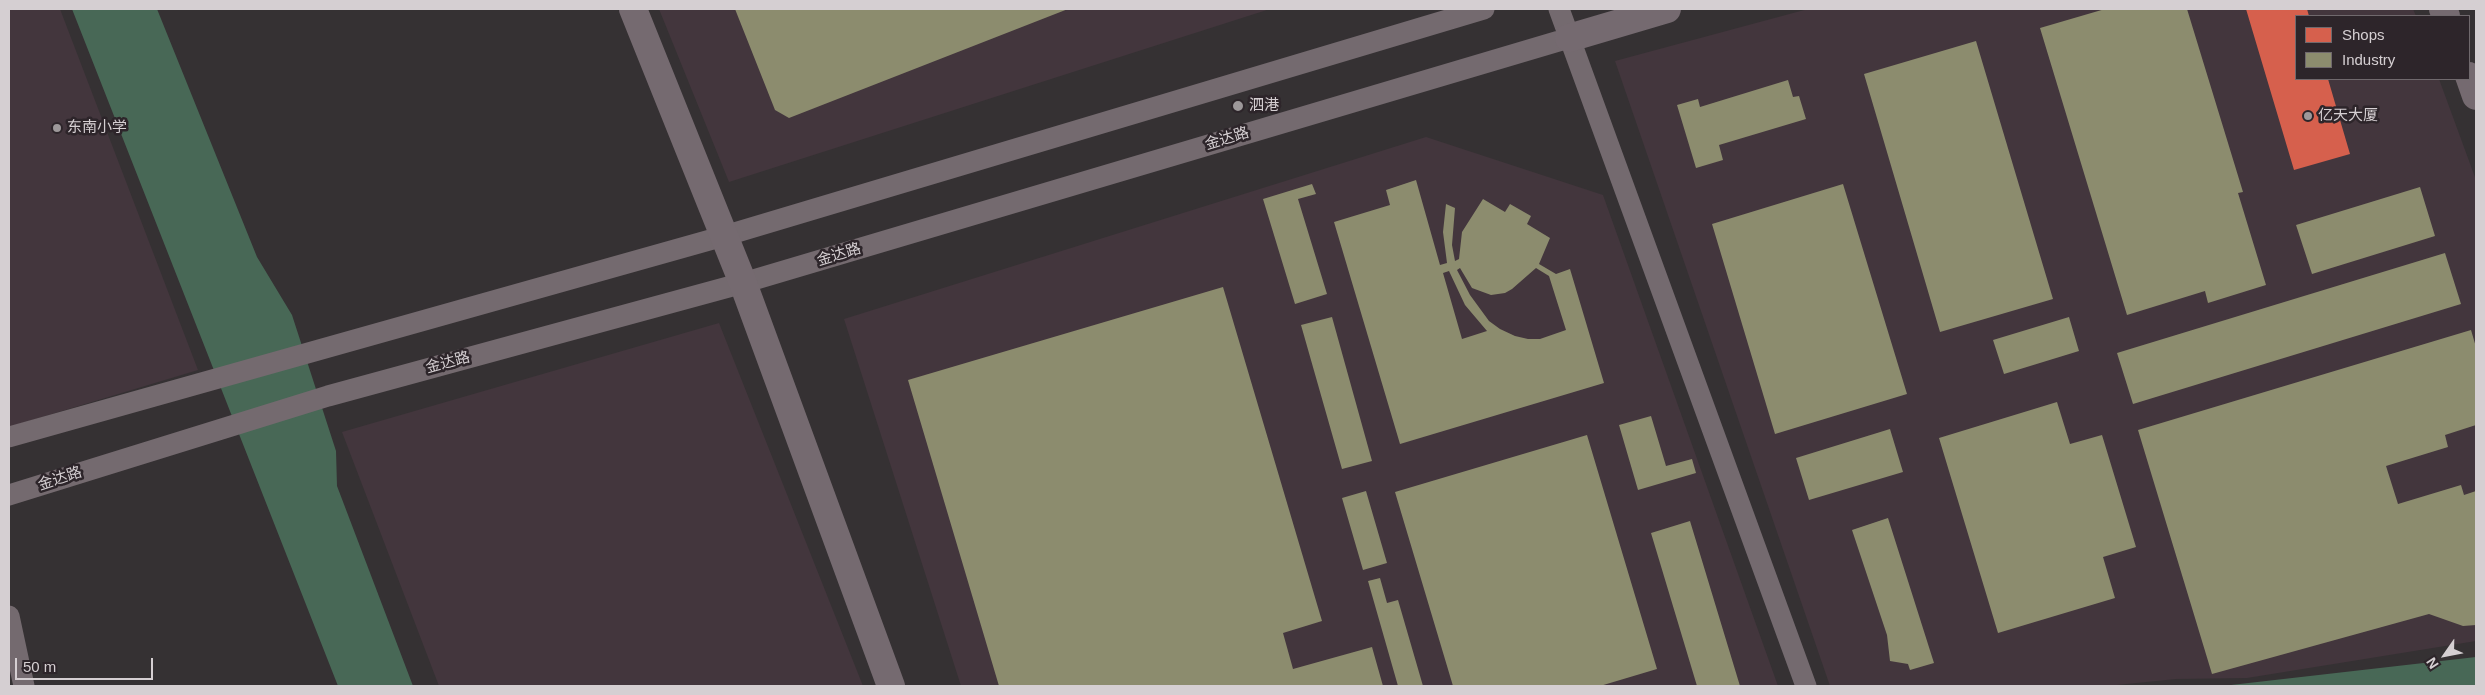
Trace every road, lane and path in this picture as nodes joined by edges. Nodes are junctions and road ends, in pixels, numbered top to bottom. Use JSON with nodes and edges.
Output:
{"nodes":[{"id":1,"x":634,"y":9,"type":"edge"},
{"id":2,"x":1484,"y":9,"type":"edge"},
{"id":3,"x":1559,"y":9,"type":"edge"},
{"id":4,"x":1667,"y":9,"type":"edge"},
{"id":5,"x":1569,"y":38,"type":"junction"},
{"id":6,"x":2470,"y":79,"type":"edge"},
{"id":7,"x":2476,"y":96,"type":"edge"},
{"id":8,"x":724,"y":236,"type":"junction"},
{"id":9,"x":744,"y":283,"type":"junction"},
{"id":10,"x":9,"y":437,"type":"edge"},
{"id":11,"x":9,"y":495,"type":"edge"},
{"id":12,"x":9,"y":616,"type":"edge"},
{"id":13,"x":24,"y":686,"type":"edge"},
{"id":14,"x":891,"y":686,"type":"edge"},
{"id":15,"x":1806,"y":686,"type":"edge"}],
"edges":[{"from":1,"to":8,"type":"main road"},
{"from":2,"to":8,"type":"street"},
{"from":3,"to":5,"type":"street"},
{"from":4,"to":5,"type":"main road","name":"金达路"},
{"from":5,"to":9,"type":"street","name":"金达路"},
{"from":5,"to":15,"type":"street"},
{"from":6,"to":7,"type":"main road"},
{"from":8,"to":9,"type":"main road"},
{"from":8,"to":10,"type":"street"},
{"from":9,"to":11,"type":"street","name":"金达路"},
{"from":9,"to":14,"type":"main road"},
{"from":12,"to":13,"type":"street"}]}
